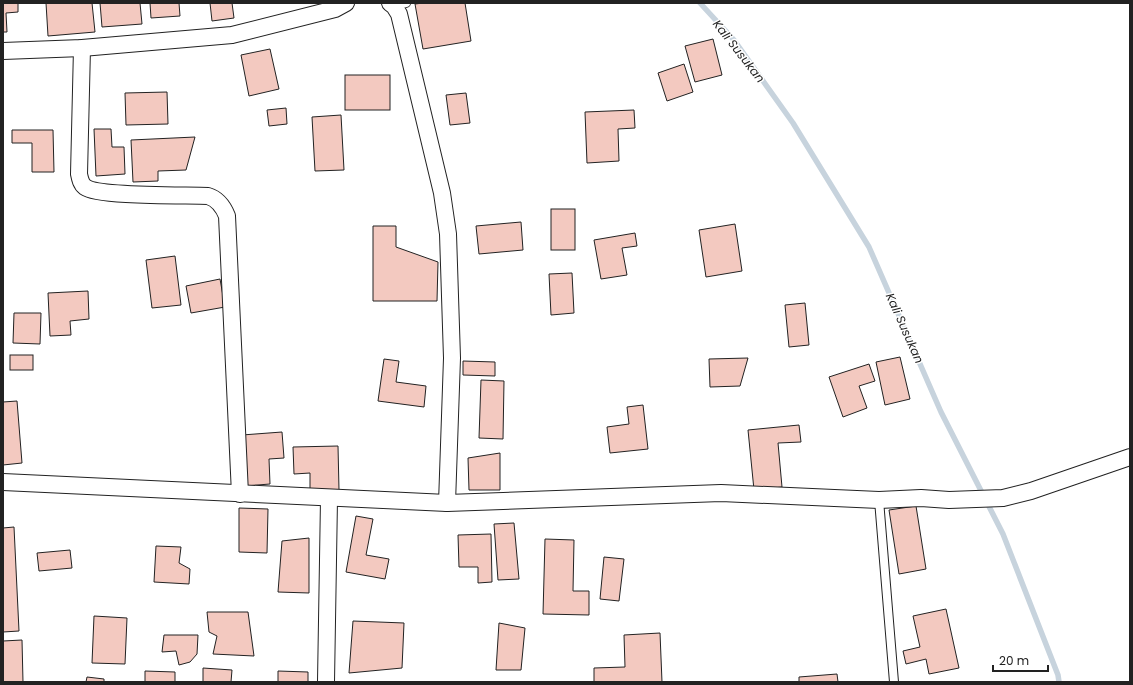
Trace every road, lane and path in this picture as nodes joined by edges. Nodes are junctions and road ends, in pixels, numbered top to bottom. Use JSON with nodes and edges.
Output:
{"nodes":[{"id":1,"x":346,"y":3,"type":"edge"},
{"id":2,"x":396,"y":4,"type":"edge"},
{"id":3,"x":82,"y":48,"type":"junction"},
{"id":4,"x":3,"y":51,"type":"edge"},
{"id":5,"x":1130,"y":457,"type":"edge"},
{"id":6,"x":3,"y":482,"type":"edge"},
{"id":7,"x":240,"y":494,"type":"junction"},
{"id":8,"x":329,"y":499,"type":"junction"},
{"id":9,"x":879,"y":500,"type":"junction"},
{"id":10,"x":447,"y":503,"type":"junction"},
{"id":11,"x":326,"y":682,"type":"edge"},
{"id":12,"x":894,"y":682,"type":"edge"}],
"edges":[{"from":1,"to":3,"type":"street"},
{"from":2,"to":10,"type":"street"},
{"from":3,"to":4,"type":"street"},
{"from":3,"to":7,"type":"street"},
{"from":5,"to":9,"type":"street"},
{"from":6,"to":7,"type":"street"},
{"from":7,"to":8,"type":"street"},
{"from":8,"to":10,"type":"street"},
{"from":8,"to":11,"type":"street"},
{"from":9,"to":10,"type":"street"},
{"from":9,"to":12,"type":"lane"}]}
